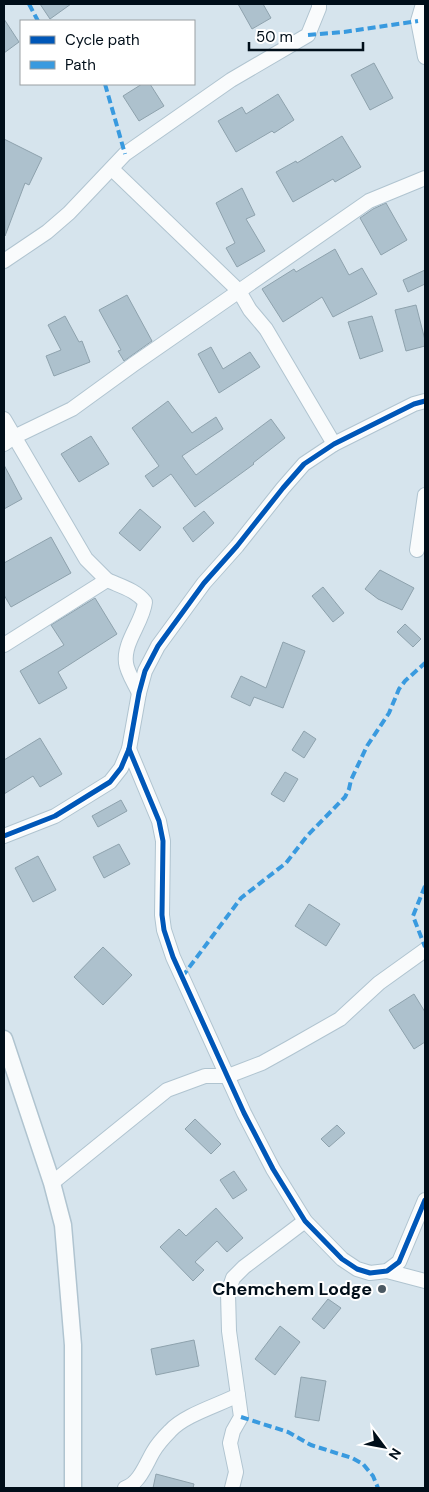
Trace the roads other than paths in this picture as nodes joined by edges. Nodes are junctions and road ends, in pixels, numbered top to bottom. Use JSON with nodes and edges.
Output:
{"nodes":[{"id":1,"x":319,"y":4,"type":"edge"},
{"id":2,"x":422,"y":4,"type":"edge"},
{"id":3,"x":425,"y":57,"type":"edge"},
{"id":4,"x":112,"y":169,"type":"junction"},
{"id":5,"x":425,"y":178,"type":"edge"},
{"id":6,"x":4,"y":261,"type":"edge"},
{"id":7,"x":239,"y":291,"type":"junction"},
{"id":8,"x":425,"y":401,"type":"edge"},
{"id":9,"x":4,"y":419,"type":"edge"},
{"id":10,"x":9,"y":440,"type":"edge"},
{"id":11,"x":334,"y":444,"type":"junction"},
{"id":12,"x":425,"y":495,"type":"edge"},
{"id":13,"x":417,"y":550,"type":"dead end"},
{"id":14,"x":107,"y":580,"type":"junction"},
{"id":15,"x":4,"y":645,"type":"edge"},
{"id":16,"x":139,"y":693,"type":"junction"},
{"id":17,"x":129,"y":749,"type":"junction"},
{"id":18,"x":4,"y":836,"type":"edge"},
{"id":19,"x":425,"y":950,"type":"edge"},
{"id":20,"x":4,"y":1039,"type":"edge"},
{"id":21,"x":228,"y":1076,"type":"junction"},
{"id":22,"x":52,"y":1183,"type":"junction"},
{"id":23,"x":425,"y":1200,"type":"edge"},
{"id":24,"x":305,"y":1221,"type":"junction"},
{"id":25,"x":387,"y":1271,"type":"junction"},
{"id":26,"x":425,"y":1281,"type":"edge"},
{"id":27,"x":238,"y":1395,"type":"junction"},
{"id":28,"x":73,"y":1488,"type":"edge"},
{"id":29,"x":126,"y":1488,"type":"edge"},
{"id":30,"x":232,"y":1488,"type":"edge"}],
"edges":[{"from":1,"to":4,"type":"street"},
{"from":2,"to":3,"type":"street"},
{"from":4,"to":6,"type":"street"},
{"from":4,"to":7,"type":"street"},
{"from":5,"to":7,"type":"street"},
{"from":7,"to":10,"type":"street"},
{"from":7,"to":11,"type":"street"},
{"from":8,"to":11,"type":"street"},
{"from":9,"to":10,"type":"street"},
{"from":10,"to":14,"type":"street"},
{"from":11,"to":16,"type":"street"},
{"from":12,"to":13,"type":"street"},
{"from":14,"to":15,"type":"street"},
{"from":14,"to":16,"type":"street"},
{"from":16,"to":17,"type":"street"},
{"from":17,"to":18,"type":"street"},
{"from":17,"to":21,"type":"street"},
{"from":19,"to":21,"type":"street"},
{"from":20,"to":22,"type":"street"},
{"from":21,"to":22,"type":"street"},
{"from":21,"to":24,"type":"street"},
{"from":22,"to":28,"type":"street"},
{"from":23,"to":25,"type":"street"},
{"from":24,"to":25,"type":"street"},
{"from":24,"to":27,"type":"street"},
{"from":25,"to":26,"type":"street"},
{"from":27,"to":29,"type":"street"},
{"from":27,"to":30,"type":"street"}]}
